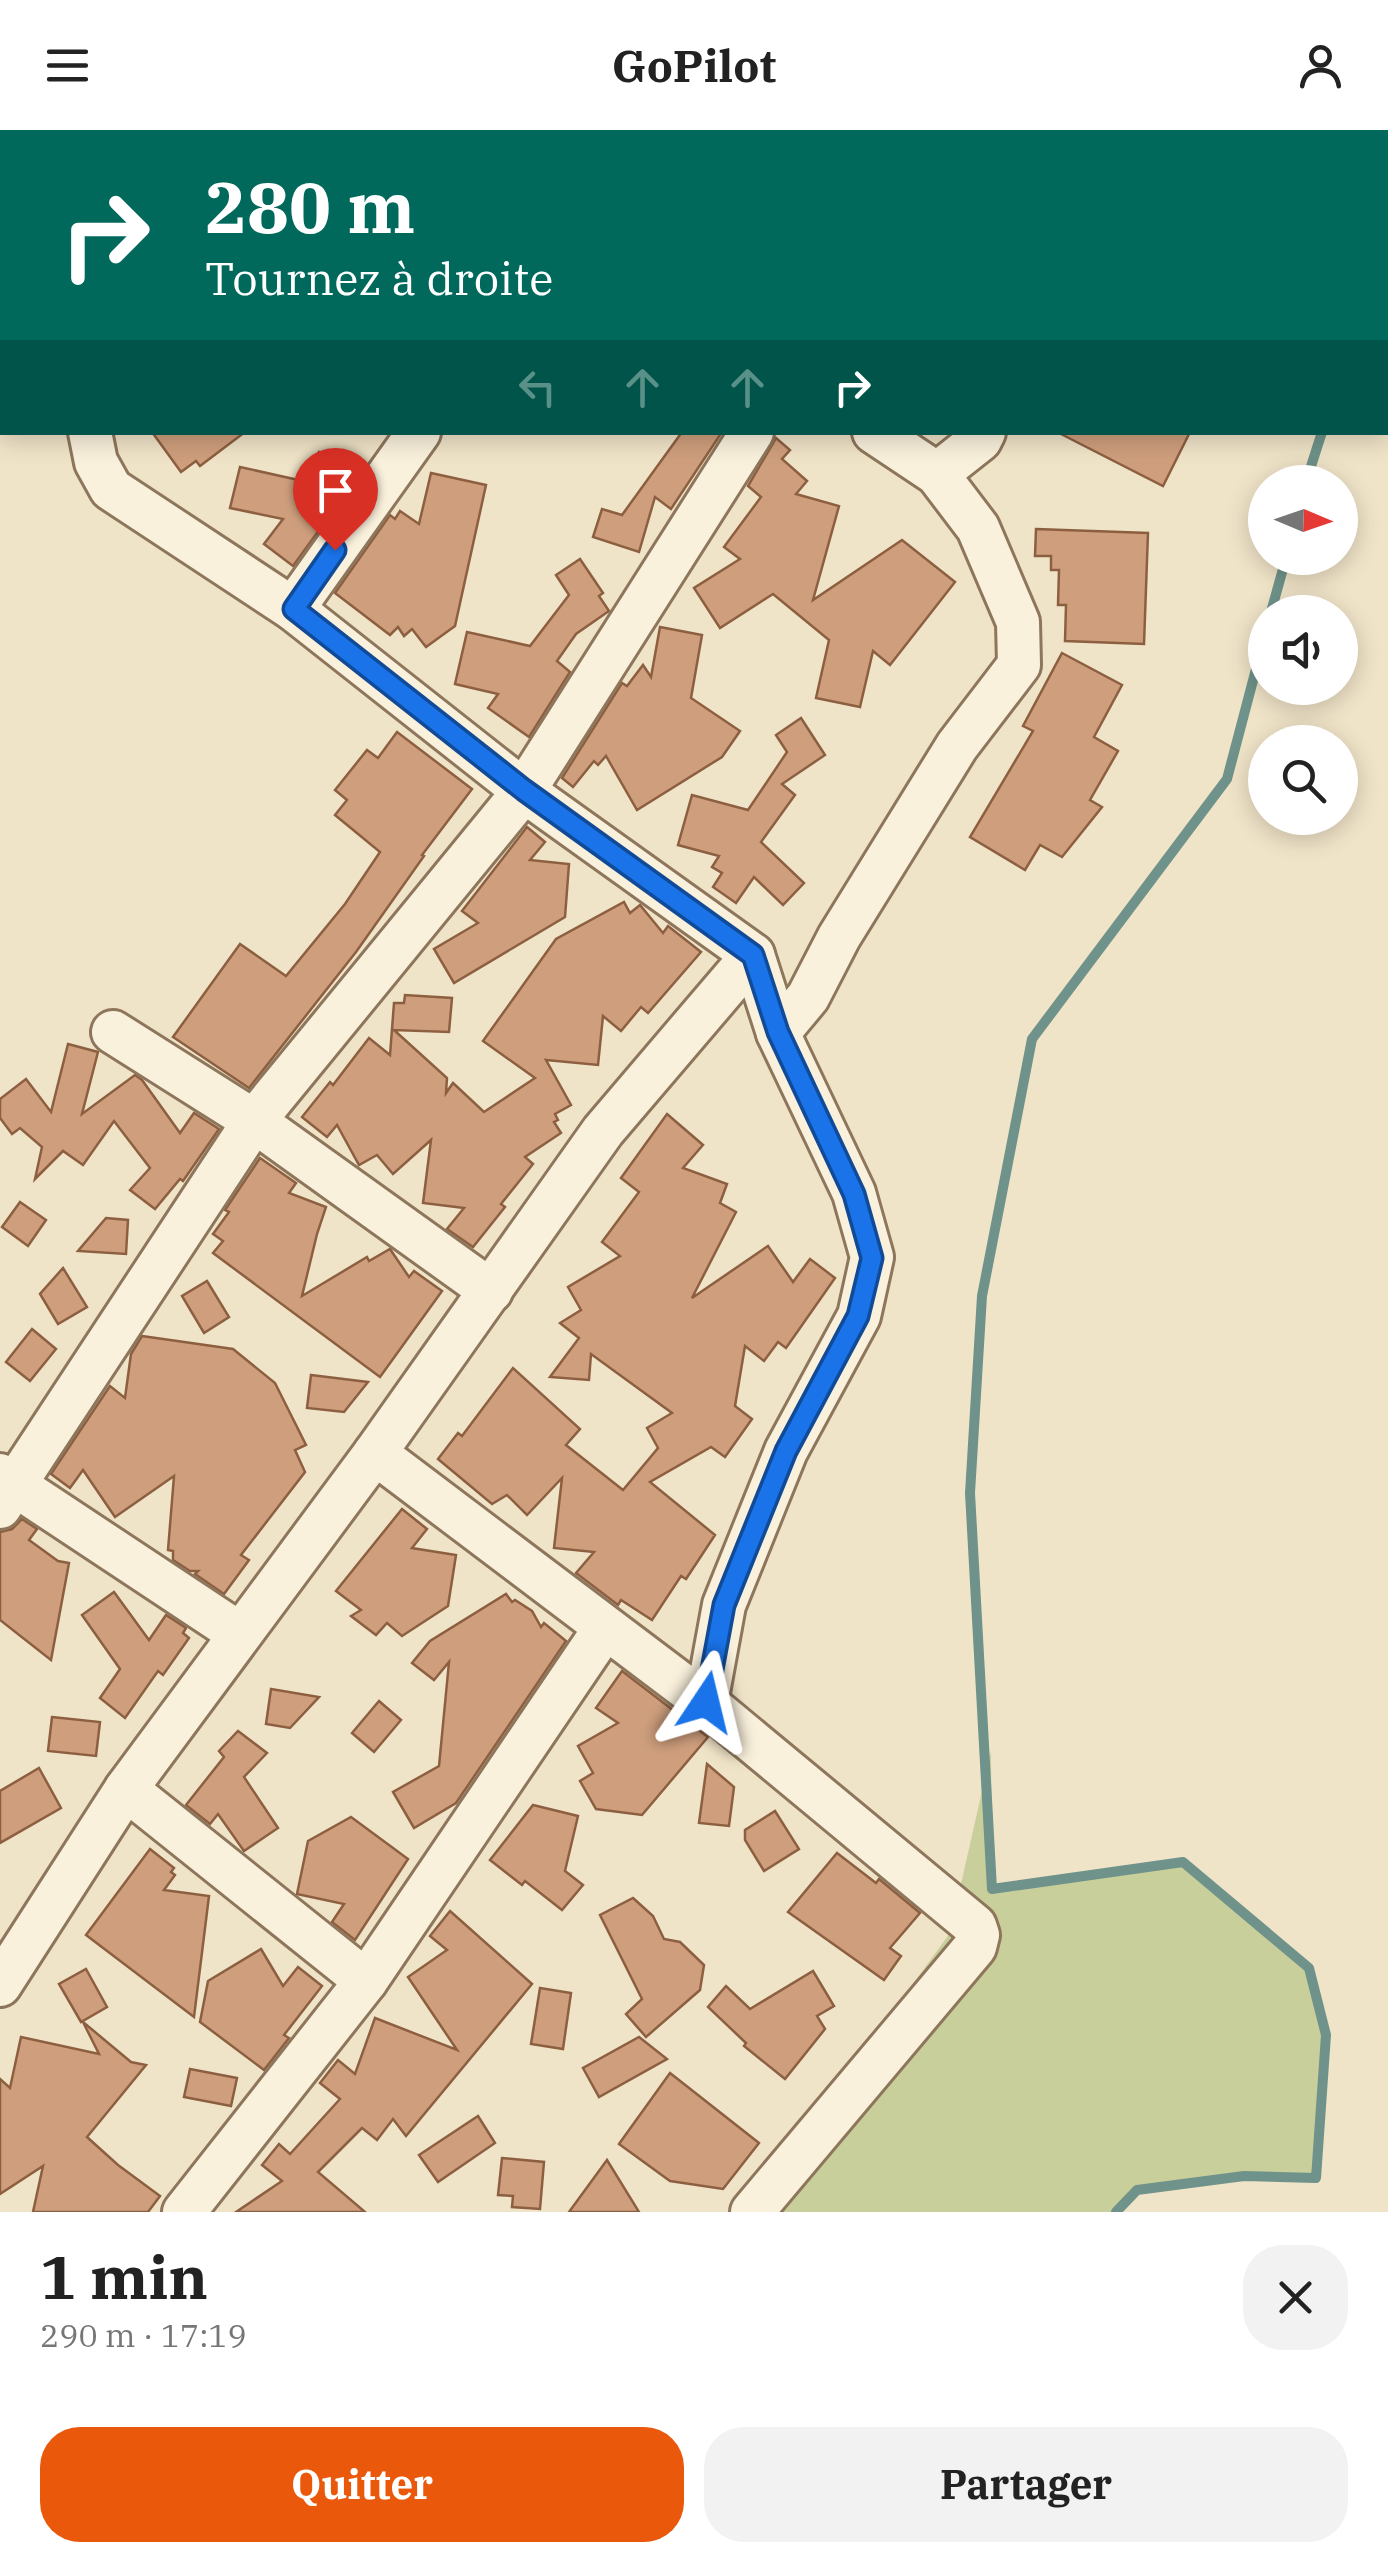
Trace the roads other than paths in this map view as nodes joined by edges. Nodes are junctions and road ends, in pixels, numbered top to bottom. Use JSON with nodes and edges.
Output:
{"nodes":[{"id":1,"x":91,"y":435,"type":"edge"},
{"id":2,"x":417,"y":435,"type":"edge"},
{"id":3,"x":750,"y":435,"type":"edge"},
{"id":4,"x":878,"y":435,"type":"edge"},
{"id":5,"x":981,"y":435,"type":"edge"},
{"id":6,"x":937,"y":474,"type":"junction"},
{"id":7,"x":294,"y":609,"type":"junction"},
{"id":8,"x":524,"y":790,"type":"junction"},
{"id":9,"x":753,"y":955,"type":"junction"},
{"id":10,"x":114,"y":1032,"type":"dead end"},
{"id":11,"x":778,"y":1032,"type":"junction"},
{"id":12,"x":254,"y":1121,"type":"junction"},
{"id":13,"x":491,"y":1291,"type":"junction"},
{"id":14,"x":375,"y":1453,"type":"junction"},
{"id":15,"x":5,"y":1489,"type":"edge"},
{"id":16,"x":606,"y":1628,"type":"junction"},
{"id":17,"x":240,"y":1634,"type":"junction"},
{"id":18,"x":706,"y":1702,"type":"junction"},
{"id":19,"x":126,"y":1789,"type":"junction"},
{"id":20,"x":366,"y":1981,"type":"junction"},
{"id":21,"x":0,"y":1984,"type":"edge"},
{"id":22,"x":184,"y":2212,"type":"edge"},
{"id":23,"x":752,"y":2212,"type":"edge"}],
"edges":[{"from":1,"to":7,"type":"street"},
{"from":2,"to":7,"type":"street"},
{"from":3,"to":8,"type":"street"},
{"from":4,"to":6,"type":"street"},
{"from":5,"to":6,"type":"street"},
{"from":6,"to":11,"type":"street"},
{"from":7,"to":8,"type":"street"},
{"from":8,"to":9,"type":"street"},
{"from":8,"to":12,"type":"street"},
{"from":9,"to":11,"type":"street"},
{"from":9,"to":13,"type":"street"},
{"from":10,"to":12,"type":"street"},
{"from":11,"to":18,"type":"street"},
{"from":12,"to":13,"type":"street"},
{"from":12,"to":15,"type":"street"},
{"from":13,"to":14,"type":"street"},
{"from":14,"to":16,"type":"street"},
{"from":14,"to":17,"type":"street"},
{"from":15,"to":17,"type":"street"},
{"from":16,"to":18,"type":"street"},
{"from":16,"to":20,"type":"street"},
{"from":17,"to":19,"type":"street"},
{"from":18,"to":23,"type":"street"},
{"from":19,"to":20,"type":"street"},
{"from":19,"to":21,"type":"street"},
{"from":20,"to":22,"type":"street"}]}
